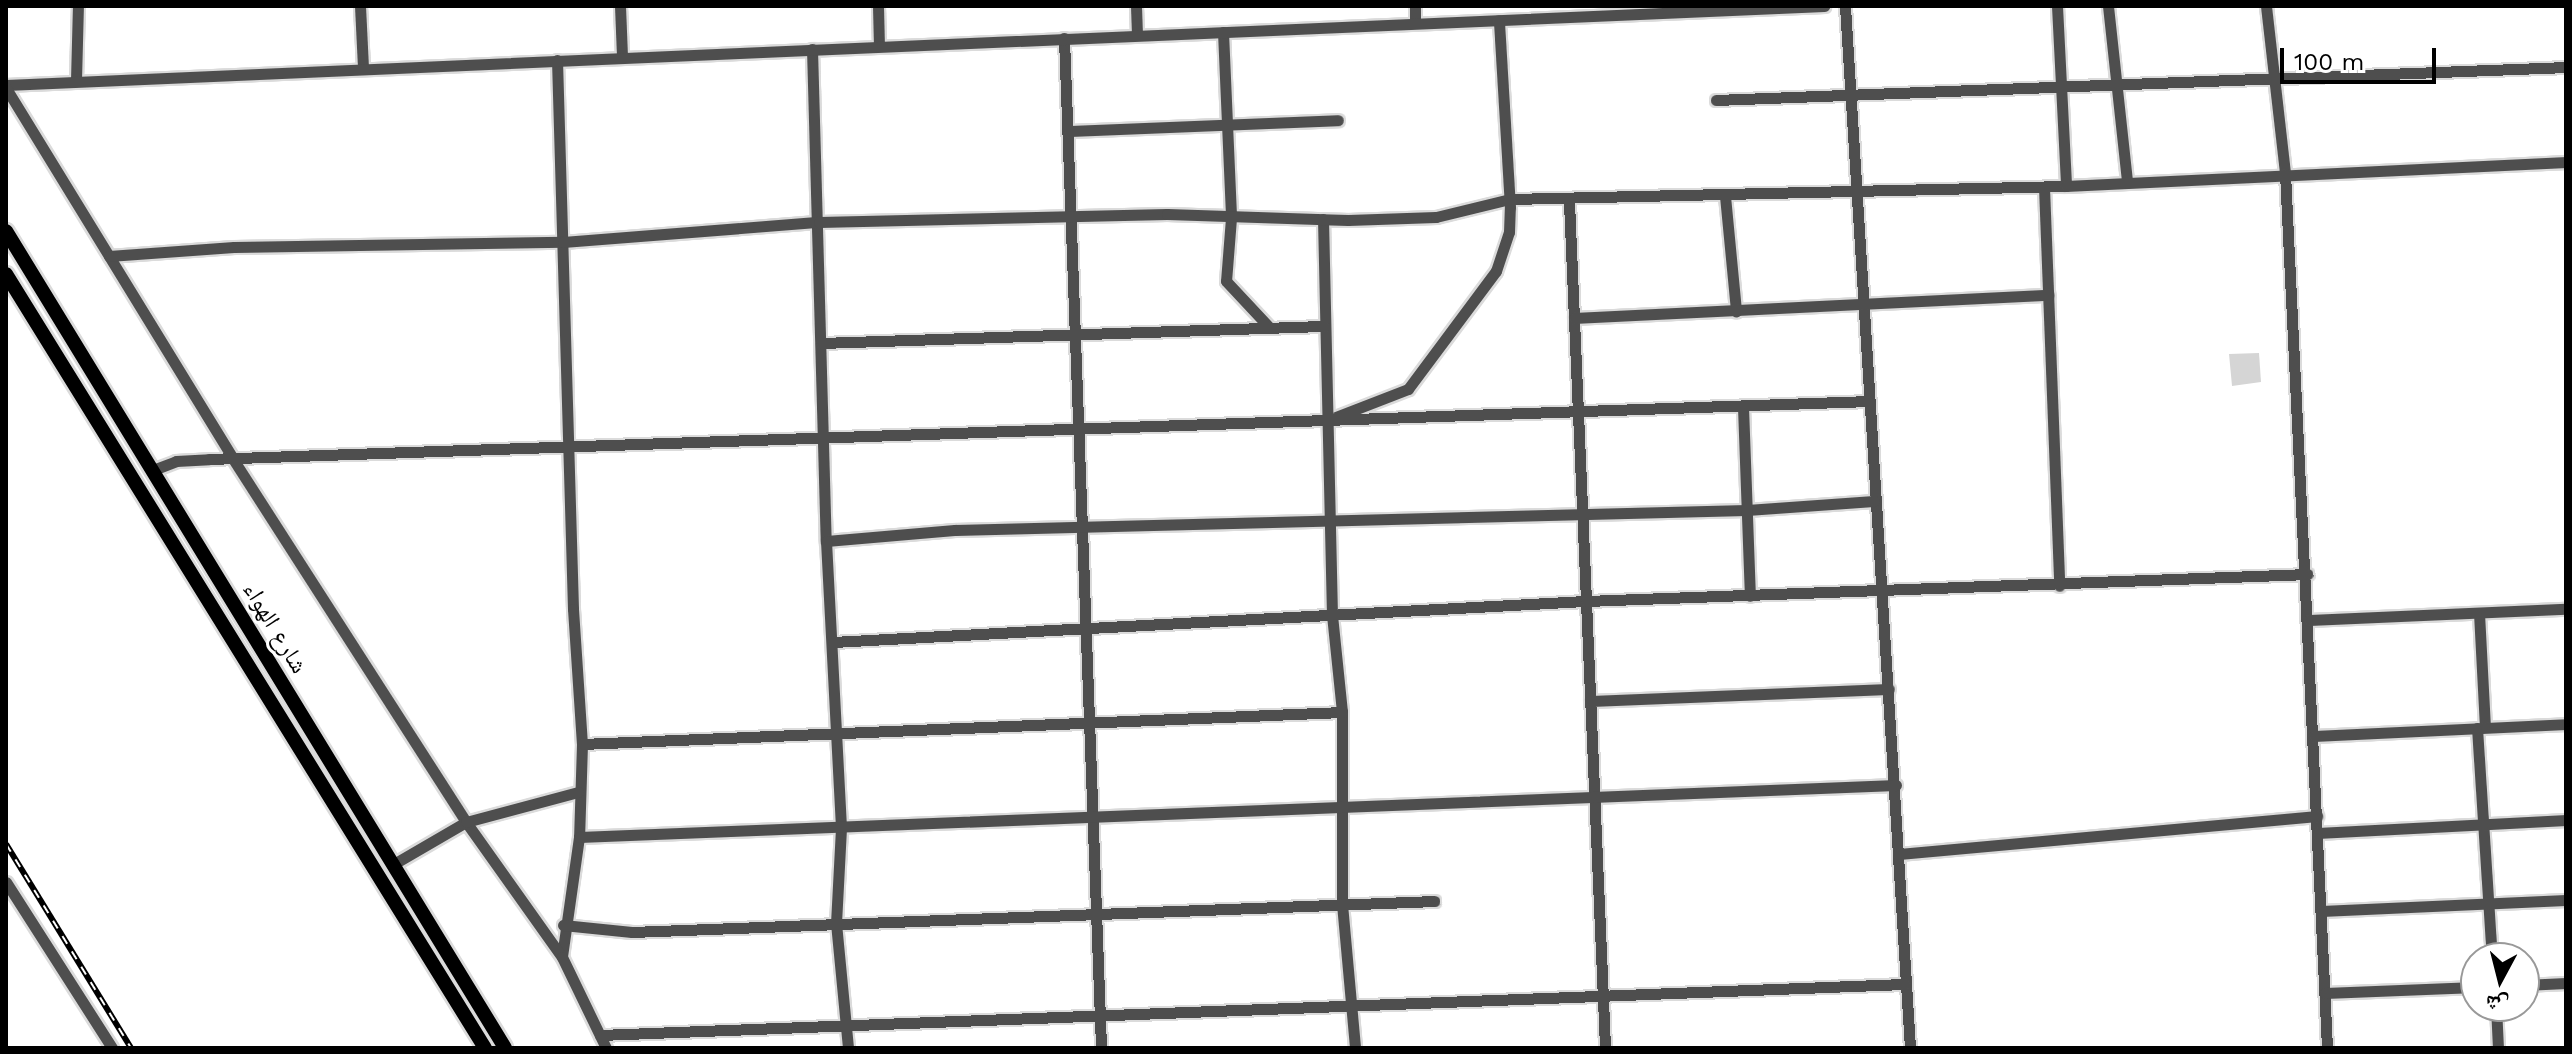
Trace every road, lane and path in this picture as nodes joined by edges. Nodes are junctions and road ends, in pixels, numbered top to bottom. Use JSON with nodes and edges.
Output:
{"nodes":[{"id":1,"x":78,"y":6,"type":"edge"},
{"id":2,"x":360,"y":6,"type":"edge"},
{"id":3,"x":620,"y":6,"type":"edge"},
{"id":4,"x":878,"y":6,"type":"edge"},
{"id":5,"x":1136,"y":6,"type":"edge"},
{"id":6,"x":1415,"y":6,"type":"edge"},
{"id":7,"x":1824,"y":6,"type":"edge"},
{"id":8,"x":1845,"y":6,"type":"edge"},
{"id":9,"x":2057,"y":6,"type":"edge"},
{"id":10,"x":2108,"y":6,"type":"edge"},
{"id":11,"x":2266,"y":6,"type":"edge"},
{"id":12,"x":1695,"y":9,"type":"edge"},
{"id":13,"x":1499,"y":20,"type":"junction"},
{"id":14,"x":1415,"y":23,"type":"junction"},
{"id":15,"x":1223,"y":32,"type":"junction"},
{"id":16,"x":1137,"y":35,"type":"junction"},
{"id":17,"x":1064,"y":38,"type":"junction"},
{"id":18,"x":879,"y":46,"type":"junction"},
{"id":19,"x":812,"y":49,"type":"junction"},
{"id":20,"x":622,"y":56,"type":"junction"},
{"id":21,"x":557,"y":60,"type":"junction"},
{"id":22,"x":363,"y":67,"type":"junction"},
{"id":23,"x":2566,"y":67,"type":"edge"},
{"id":24,"x":76,"y":80,"type":"junction"},
{"id":25,"x":2277,"y":81,"type":"junction"},
{"id":26,"x":6,"y":86,"type":"edge"},
{"id":27,"x":2116,"y":87,"type":"junction"},
{"id":28,"x":2062,"y":89,"type":"junction"},
{"id":29,"x":1850,"y":99,"type":"junction"},
{"id":30,"x":1716,"y":100,"type":"dead end"},
{"id":31,"x":1338,"y":120,"type":"dead end"},
{"id":32,"x":1226,"y":123,"type":"junction"},
{"id":33,"x":1069,"y":131,"type":"junction"},
{"id":34,"x":2566,"y":162,"type":"edge"},
{"id":35,"x":2285,"y":173,"type":"junction"},
{"id":36,"x":2127,"y":182,"type":"junction"},
{"id":37,"x":2066,"y":186,"type":"junction"},
{"id":38,"x":2044,"y":187,"type":"junction"},
{"id":39,"x":1855,"y":188,"type":"junction"},
{"id":40,"x":1725,"y":196,"type":"junction"},
{"id":41,"x":1510,"y":199,"type":"junction"},
{"id":42,"x":1569,"y":202,"type":"junction"},
{"id":43,"x":1072,"y":216,"type":"junction"},
{"id":44,"x":1231,"y":218,"type":"junction"},
{"id":45,"x":1323,"y":219,"type":"junction"},
{"id":46,"x":819,"y":222,"type":"junction"},
{"id":47,"x":6,"y":231,"type":"edge"},
{"id":48,"x":563,"y":242,"type":"junction"},
{"id":49,"x":109,"y":256,"type":"junction"},
{"id":50,"x":7,"y":277,"type":"edge"},
{"id":51,"x":2048,"y":295,"type":"junction"},
{"id":52,"x":1862,"y":303,"type":"junction"},
{"id":53,"x":1736,"y":311,"type":"junction"},
{"id":54,"x":1574,"y":318,"type":"junction"},
{"id":55,"x":1324,"y":326,"type":"junction"},
{"id":56,"x":1270,"y":328,"type":"junction"},
{"id":57,"x":1076,"y":332,"type":"junction"},
{"id":58,"x":821,"y":343,"type":"junction"},
{"id":59,"x":1867,"y":401,"type":"junction"},
{"id":60,"x":1743,"y":407,"type":"junction"},
{"id":61,"x":1578,"y":412,"type":"junction"},
{"id":62,"x":1325,"y":421,"type":"junction"},
{"id":63,"x":1081,"y":429,"type":"junction"},
{"id":64,"x":822,"y":437,"type":"junction"},
{"id":65,"x":568,"y":447,"type":"junction"},
{"id":66,"x":233,"y":459,"type":"junction"},
{"id":67,"x":153,"y":470,"type":"junction"},
{"id":68,"x":1874,"y":501,"type":"junction"},
{"id":69,"x":1747,"y":510,"type":"junction"},
{"id":70,"x":1582,"y":515,"type":"junction"},
{"id":71,"x":1330,"y":522,"type":"junction"},
{"id":72,"x":1085,"y":529,"type":"junction"},
{"id":73,"x":826,"y":541,"type":"junction"},
{"id":74,"x":2307,"y":574,"type":"junction"},
{"id":75,"x":2059,"y":586,"type":"junction"},
{"id":76,"x":1883,"y":592,"type":"junction"},
{"id":77,"x":1750,"y":596,"type":"junction"},
{"id":78,"x":1586,"y":601,"type":"junction"},
{"id":79,"x":2566,"y":609,"type":"edge"},
{"id":80,"x":2479,"y":613,"type":"junction"},
{"id":81,"x":1332,"y":615,"type":"junction"},
{"id":82,"x":2309,"y":620,"type":"junction"},
{"id":83,"x":1084,"y":626,"type":"junction"},
{"id":84,"x":833,"y":642,"type":"junction"},
{"id":85,"x":1889,"y":689,"type":"junction"},
{"id":86,"x":1590,"y":701,"type":"junction"},
{"id":87,"x":1342,"y":712,"type":"junction"},
{"id":88,"x":2566,"y":724,"type":"edge"},
{"id":89,"x":1087,"y":726,"type":"junction"},
{"id":90,"x":2481,"y":728,"type":"junction"},
{"id":91,"x":837,"y":733,"type":"junction"},
{"id":92,"x":2314,"y":736,"type":"junction"},
{"id":93,"x":582,"y":744,"type":"junction"},
{"id":94,"x":1896,"y":785,"type":"junction"},
{"id":95,"x":578,"y":792,"type":"junction"},
{"id":96,"x":1594,"y":797,"type":"junction"},
{"id":97,"x":1339,"y":808,"type":"junction"},
{"id":98,"x":2317,"y":816,"type":"junction"},
{"id":99,"x":1091,"y":818,"type":"junction"},
{"id":100,"x":2566,"y":820,"type":"edge"},
{"id":101,"x":2483,"y":821,"type":"junction"},
{"id":102,"x":466,"y":822,"type":"junction"},
{"id":103,"x":841,"y":828,"type":"junction"},
{"id":104,"x":2318,"y":833,"type":"junction"},
{"id":105,"x":579,"y":837,"type":"junction"},
{"id":106,"x":1899,"y":854,"type":"junction"},
{"id":107,"x":392,"y":865,"type":"junction"},
{"id":108,"x":6,"y":882,"type":"edge"},
{"id":109,"x":2566,"y":900,"type":"edge"},
{"id":110,"x":1434,"y":901,"type":"dead end"},
{"id":111,"x":2488,"y":902,"type":"junction"},
{"id":112,"x":1342,"y":904,"type":"junction"},
{"id":113,"x":2321,"y":911,"type":"junction"},
{"id":114,"x":1094,"y":915,"type":"junction"},
{"id":115,"x":836,"y":923,"type":"junction"},
{"id":116,"x":563,"y":925,"type":"junction"},
{"id":117,"x":2491,"y":942,"type":"edge"},
{"id":118,"x":562,"y":957,"type":"junction"},
{"id":119,"x":2566,"y":983,"type":"edge"},
{"id":120,"x":1905,"y":984,"type":"junction"},
{"id":121,"x":2540,"y":984,"type":"edge"},
{"id":122,"x":2460,"y":988,"type":"edge"},
{"id":123,"x":1602,"y":992,"type":"junction"},
{"id":124,"x":2325,"y":993,"type":"junction"},
{"id":125,"x":1353,"y":1006,"type":"junction"},
{"id":126,"x":1099,"y":1016,"type":"junction"},
{"id":127,"x":2497,"y":1022,"type":"edge"},
{"id":128,"x":846,"y":1026,"type":"junction"},
{"id":129,"x":600,"y":1035,"type":"junction"},
{"id":130,"x":112,"y":1048,"type":"edge"},
{"id":131,"x":485,"y":1048,"type":"edge"},
{"id":132,"x":505,"y":1048,"type":"edge"},
{"id":133,"x":606,"y":1048,"type":"edge"},
{"id":134,"x":848,"y":1048,"type":"edge"},
{"id":135,"x":1101,"y":1048,"type":"edge"},
{"id":136,"x":1355,"y":1048,"type":"edge"},
{"id":137,"x":1605,"y":1048,"type":"edge"},
{"id":138,"x":1910,"y":1048,"type":"edge"},
{"id":139,"x":2327,"y":1048,"type":"edge"},
{"id":140,"x":2498,"y":1048,"type":"edge"}],
"edges":[{"from":1,"to":24,"type":"street"},
{"from":2,"to":22,"type":"street"},
{"from":3,"to":20,"type":"street"},
{"from":4,"to":18,"type":"street"},
{"from":5,"to":16,"type":"street"},
{"from":6,"to":14,"type":"street"},
{"from":7,"to":12,"type":"street"},
{"from":8,"to":29,"type":"street"},
{"from":9,"to":28,"type":"street"},
{"from":10,"to":27,"type":"street"},
{"from":11,"to":25,"type":"street"},
{"from":12,"to":13,"type":"street"},
{"from":13,"to":14,"type":"street"},
{"from":13,"to":41,"type":"street"},
{"from":14,"to":15,"type":"street"},
{"from":15,"to":16,"type":"street"},
{"from":15,"to":32,"type":"street"},
{"from":16,"to":17,"type":"street"},
{"from":17,"to":18,"type":"street"},
{"from":17,"to":33,"type":"street"},
{"from":18,"to":19,"type":"street"},
{"from":19,"to":20,"type":"street"},
{"from":19,"to":46,"type":"street"},
{"from":20,"to":21,"type":"street"},
{"from":21,"to":22,"type":"street"},
{"from":21,"to":48,"type":"street"},
{"from":22,"to":24,"type":"street"},
{"from":23,"to":25,"type":"street"},
{"from":24,"to":26,"type":"street"},
{"from":25,"to":27,"type":"street"},
{"from":25,"to":35,"type":"street"},
{"from":26,"to":49,"type":"street"},
{"from":27,"to":28,"type":"street"},
{"from":27,"to":36,"type":"street"},
{"from":28,"to":29,"type":"street"},
{"from":28,"to":37,"type":"street"},
{"from":29,"to":30,"type":"street"},
{"from":29,"to":39,"type":"street"},
{"from":31,"to":32,"type":"street"},
{"from":32,"to":33,"type":"street"},
{"from":32,"to":44,"type":"street"},
{"from":33,"to":43,"type":"street"},
{"from":34,"to":35,"type":"street"},
{"from":35,"to":36,"type":"street"},
{"from":35,"to":74,"type":"street"},
{"from":36,"to":37,"type":"street"},
{"from":37,"to":38,"type":"street"},
{"from":38,"to":39,"type":"street"},
{"from":38,"to":51,"type":"street"},
{"from":39,"to":40,"type":"street"},
{"from":39,"to":52,"type":"street"},
{"from":40,"to":42,"type":"street"},
{"from":40,"to":53,"type":"street"},
{"from":41,"to":42,"type":"street"},
{"from":41,"to":45,"type":"street"},
{"from":41,"to":62,"type":"street"},
{"from":42,"to":54,"type":"street"},
{"from":43,"to":44,"type":"street"},
{"from":43,"to":46,"type":"street"},
{"from":43,"to":57,"type":"street"},
{"from":44,"to":45,"type":"street"},
{"from":44,"to":56,"type":"street"},
{"from":45,"to":55,"type":"street"},
{"from":46,"to":48,"type":"street"},
{"from":46,"to":58,"type":"street"},
{"from":47,"to":67,"type":"main road","name":"شارع الهواء"},
{"from":48,"to":49,"type":"street"},
{"from":48,"to":65,"type":"street"},
{"from":49,"to":66,"type":"street"},
{"from":50,"to":131,"type":"main road","name":"شارع الهواء"},
{"from":51,"to":52,"type":"street"},
{"from":51,"to":75,"type":"street"},
{"from":52,"to":53,"type":"street"},
{"from":52,"to":59,"type":"street"},
{"from":53,"to":54,"type":"street"},
{"from":54,"to":61,"type":"street"},
{"from":55,"to":56,"type":"street"},
{"from":55,"to":62,"type":"street"},
{"from":56,"to":57,"type":"street"},
{"from":57,"to":58,"type":"street"},
{"from":57,"to":63,"type":"street"},
{"from":58,"to":64,"type":"street"},
{"from":59,"to":60,"type":"street"},
{"from":59,"to":68,"type":"street"},
{"from":60,"to":61,"type":"street"},
{"from":60,"to":69,"type":"street"},
{"from":61,"to":62,"type":"street"},
{"from":61,"to":70,"type":"street"},
{"from":62,"to":63,"type":"street"},
{"from":62,"to":71,"type":"street"},
{"from":63,"to":64,"type":"street"},
{"from":63,"to":72,"type":"street"},
{"from":64,"to":65,"type":"street"},
{"from":64,"to":73,"type":"street"},
{"from":65,"to":66,"type":"street"},
{"from":65,"to":93,"type":"street"},
{"from":66,"to":67,"type":"street"},
{"from":66,"to":102,"type":"street"},
{"from":67,"to":107,"type":"main road","name":"شارع الهواء"},
{"from":68,"to":69,"type":"street"},
{"from":68,"to":76,"type":"street"},
{"from":69,"to":70,"type":"street"},
{"from":69,"to":77,"type":"street"},
{"from":70,"to":71,"type":"street"},
{"from":70,"to":78,"type":"street"},
{"from":71,"to":72,"type":"street"},
{"from":71,"to":81,"type":"street"},
{"from":72,"to":73,"type":"street"},
{"from":72,"to":83,"type":"street"},
{"from":73,"to":84,"type":"street"},
{"from":74,"to":75,"type":"street"},
{"from":74,"to":82,"type":"street"},
{"from":75,"to":76,"type":"street"},
{"from":76,"to":77,"type":"street"},
{"from":76,"to":85,"type":"street"},
{"from":77,"to":78,"type":"street"},
{"from":78,"to":81,"type":"street"},
{"from":78,"to":86,"type":"street"},
{"from":79,"to":80,"type":"street"},
{"from":80,"to":82,"type":"street"},
{"from":80,"to":90,"type":"street"},
{"from":81,"to":83,"type":"street"},
{"from":81,"to":87,"type":"street"},
{"from":82,"to":92,"type":"street"},
{"from":83,"to":84,"type":"street"},
{"from":83,"to":89,"type":"street"},
{"from":84,"to":91,"type":"street"},
{"from":85,"to":86,"type":"street"},
{"from":85,"to":94,"type":"street"},
{"from":86,"to":96,"type":"street"},
{"from":87,"to":89,"type":"street"},
{"from":87,"to":97,"type":"street"},
{"from":88,"to":90,"type":"street"},
{"from":89,"to":91,"type":"street"},
{"from":89,"to":99,"type":"street"},
{"from":90,"to":92,"type":"street"},
{"from":90,"to":101,"type":"street"},
{"from":91,"to":93,"type":"street"},
{"from":91,"to":103,"type":"street"},
{"from":92,"to":98,"type":"street"},
{"from":93,"to":95,"type":"street"},
{"from":94,"to":96,"type":"street"},
{"from":94,"to":106,"type":"street"},
{"from":95,"to":102,"type":"street"},
{"from":95,"to":105,"type":"street"},
{"from":96,"to":97,"type":"street"},
{"from":96,"to":123,"type":"street"},
{"from":97,"to":99,"type":"street"},
{"from":97,"to":112,"type":"street"},
{"from":98,"to":104,"type":"street"},
{"from":98,"to":106,"type":"street"},
{"from":99,"to":103,"type":"street"},
{"from":99,"to":114,"type":"street"},
{"from":100,"to":101,"type":"street"},
{"from":101,"to":104,"type":"street"},
{"from":101,"to":111,"type":"street"},
{"from":102,"to":107,"type":"street"},
{"from":102,"to":118,"type":"street"},
{"from":103,"to":105,"type":"street"},
{"from":103,"to":115,"type":"street"},
{"from":104,"to":113,"type":"street"},
{"from":105,"to":116,"type":"street"},
{"from":106,"to":120,"type":"street"},
{"from":107,"to":132,"type":"main road","name":"شارع الهواء"},
{"from":108,"to":130,"type":"street"},
{"from":109,"to":111,"type":"street"},
{"from":110,"to":112,"type":"street"},
{"from":111,"to":113,"type":"street"},
{"from":111,"to":117,"type":"street"},
{"from":112,"to":114,"type":"street"},
{"from":112,"to":125,"type":"street"},
{"from":113,"to":124,"type":"street"},
{"from":114,"to":115,"type":"street"},
{"from":114,"to":126,"type":"street"},
{"from":115,"to":116,"type":"street"},
{"from":115,"to":128,"type":"street"},
{"from":116,"to":118,"type":"street"},
{"from":118,"to":129,"type":"street"},
{"from":119,"to":121,"type":"street"},
{"from":120,"to":123,"type":"street"},
{"from":120,"to":138,"type":"street"},
{"from":122,"to":124,"type":"street"},
{"from":123,"to":125,"type":"street"},
{"from":123,"to":137,"type":"street"},
{"from":124,"to":139,"type":"street"},
{"from":125,"to":126,"type":"street"},
{"from":125,"to":136,"type":"street"},
{"from":126,"to":128,"type":"street"},
{"from":126,"to":135,"type":"street"},
{"from":127,"to":140,"type":"street"},
{"from":128,"to":129,"type":"street"},
{"from":128,"to":134,"type":"street"},
{"from":129,"to":133,"type":"street"}]}
